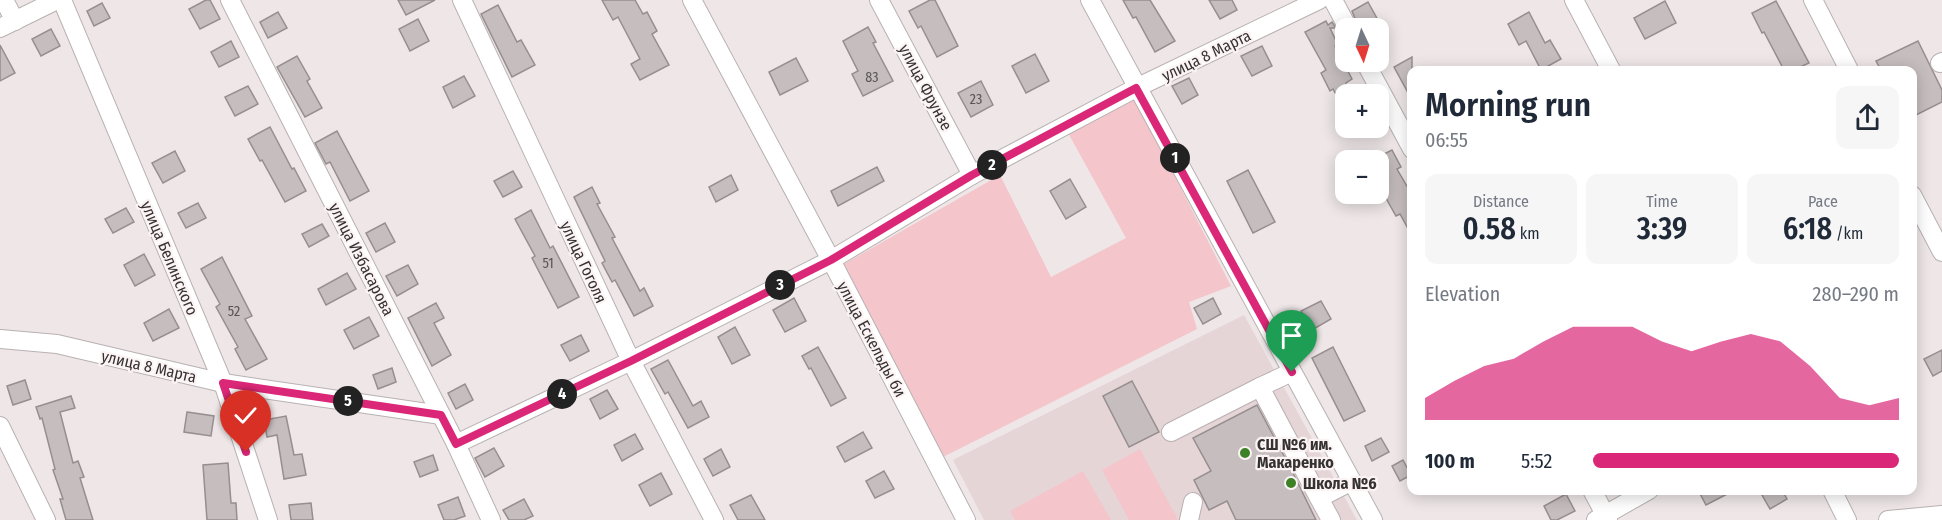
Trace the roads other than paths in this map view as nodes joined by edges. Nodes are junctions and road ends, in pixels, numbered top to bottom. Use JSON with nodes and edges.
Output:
{"nodes":[{"id":1,"x":4,"y":0,"type":"edge"},
{"id":2,"x":60,"y":0,"type":"edge"},
{"id":3,"x":230,"y":0,"type":"edge"},
{"id":4,"x":462,"y":0,"type":"edge"},
{"id":5,"x":692,"y":0,"type":"edge"},
{"id":6,"x":879,"y":0,"type":"edge"},
{"id":7,"x":1090,"y":0,"type":"edge"},
{"id":8,"x":1319,"y":0,"type":"edge"},
{"id":9,"x":1333,"y":0,"type":"edge"},
{"id":10,"x":1574,"y":0,"type":"edge"},
{"id":11,"x":1813,"y":0,"type":"edge"},
{"id":12,"x":1343,"y":18,"type":"edge"},
{"id":13,"x":7,"y":24,"type":"edge"},
{"id":14,"x":1609,"y":66,"type":"edge"},
{"id":15,"x":1847,"y":66,"type":"edge"},
{"id":16,"x":1370,"y":72,"type":"edge"},
{"id":17,"x":1136,"y":88,"type":"junction"},
{"id":18,"x":1407,"y":140,"type":"edge"},
{"id":19,"x":972,"y":175,"type":"junction"},
{"id":20,"x":1917,"y":204,"type":"edge"},
{"id":21,"x":1942,"y":252,"type":"edge"},
{"id":22,"x":831,"y":260,"type":"junction"},
{"id":23,"x":0,"y":339,"type":"edge"},
{"id":24,"x":631,"y":361,"type":"junction"},
{"id":25,"x":1292,"y":372,"type":"junction"},
{"id":26,"x":223,"y":383,"type":"junction"},
{"id":27,"x":1260,"y":387,"type":"junction"},
{"id":28,"x":441,"y":415,"type":"junction"},
{"id":29,"x":0,"y":426,"type":"edge"},
{"id":30,"x":1172,"y":432,"type":"dead end"},
{"id":31,"x":456,"y":444,"type":"junction"},
{"id":32,"x":1352,"y":481,"type":"junction"},
{"id":33,"x":1594,"y":495,"type":"edge"},
{"id":34,"x":1641,"y":495,"type":"edge"},
{"id":35,"x":1834,"y":495,"type":"edge"},
{"id":36,"x":1319,"y":498,"type":"junction"},
{"id":37,"x":1942,"y":515,"type":"edge"},
{"id":38,"x":1603,"y":518,"type":"edge"},
{"id":39,"x":46,"y":520,"type":"edge"},
{"id":40,"x":268,"y":520,"type":"edge"},
{"id":41,"x":491,"y":520,"type":"edge"},
{"id":42,"x":714,"y":520,"type":"edge"},
{"id":43,"x":966,"y":520,"type":"edge"},
{"id":44,"x":1331,"y":520,"type":"edge"},
{"id":45,"x":1373,"y":520,"type":"edge"},
{"id":46,"x":1847,"y":520,"type":"edge"},
{"id":47,"x":1888,"y":520,"type":"edge"}],
"edges":[{"from":1,"to":13,"type":"street"},
{"from":2,"to":13,"type":"street"},
{"from":2,"to":26,"type":"street","name":"улица Белинского"},
{"from":3,"to":28,"type":"street","name":"улица Избасарова"},
{"from":4,"to":24,"type":"street","name":"улица Гоголя"},
{"from":5,"to":22,"type":"street","name":"улица Ескельды би"},
{"from":6,"to":19,"type":"street","name":"улица Фрунзе"},
{"from":7,"to":17,"type":"street"},
{"from":8,"to":17,"type":"street","name":"улица 8 Марта"},
{"from":9,"to":12,"type":"street"},
{"from":10,"to":14,"type":"street"},
{"from":11,"to":15,"type":"street"},
{"from":16,"to":18,"type":"street"},
{"from":17,"to":19,"type":"street","name":"улица 8 Марта"},
{"from":17,"to":25,"type":"street"},
{"from":19,"to":22,"type":"street","name":"улица 8 Марта"},
{"from":20,"to":21,"type":"street"},
{"from":22,"to":24,"type":"street","name":"улица 8 Марта"},
{"from":22,"to":43,"type":"street","name":"улица Ескельды би"},
{"from":23,"to":26,"type":"street","name":"улица 8 Марта"},
{"from":24,"to":31,"type":"street","name":"улица 8 Марта"},
{"from":24,"to":42,"type":"street","name":"улица Гоголя"},
{"from":25,"to":27,"type":"street"},
{"from":25,"to":32,"type":"street"},
{"from":26,"to":28,"type":"street","name":"улица 8 Марта"},
{"from":26,"to":40,"type":"street","name":"улица Белинского"},
{"from":27,"to":30,"type":"street"},
{"from":27,"to":36,"type":"street"},
{"from":28,"to":31,"type":"street","name":"улица Избасарова"},
{"from":29,"to":39,"type":"street"},
{"from":31,"to":41,"type":"street","name":"улица Избасарова"},
{"from":32,"to":36,"type":"street"},
{"from":32,"to":45,"type":"street"},
{"from":33,"to":38,"type":"street"},
{"from":34,"to":38,"type":"street"},
{"from":35,"to":46,"type":"street"},
{"from":36,"to":44,"type":"street"},
{"from":37,"to":47,"type":"street"}]}
